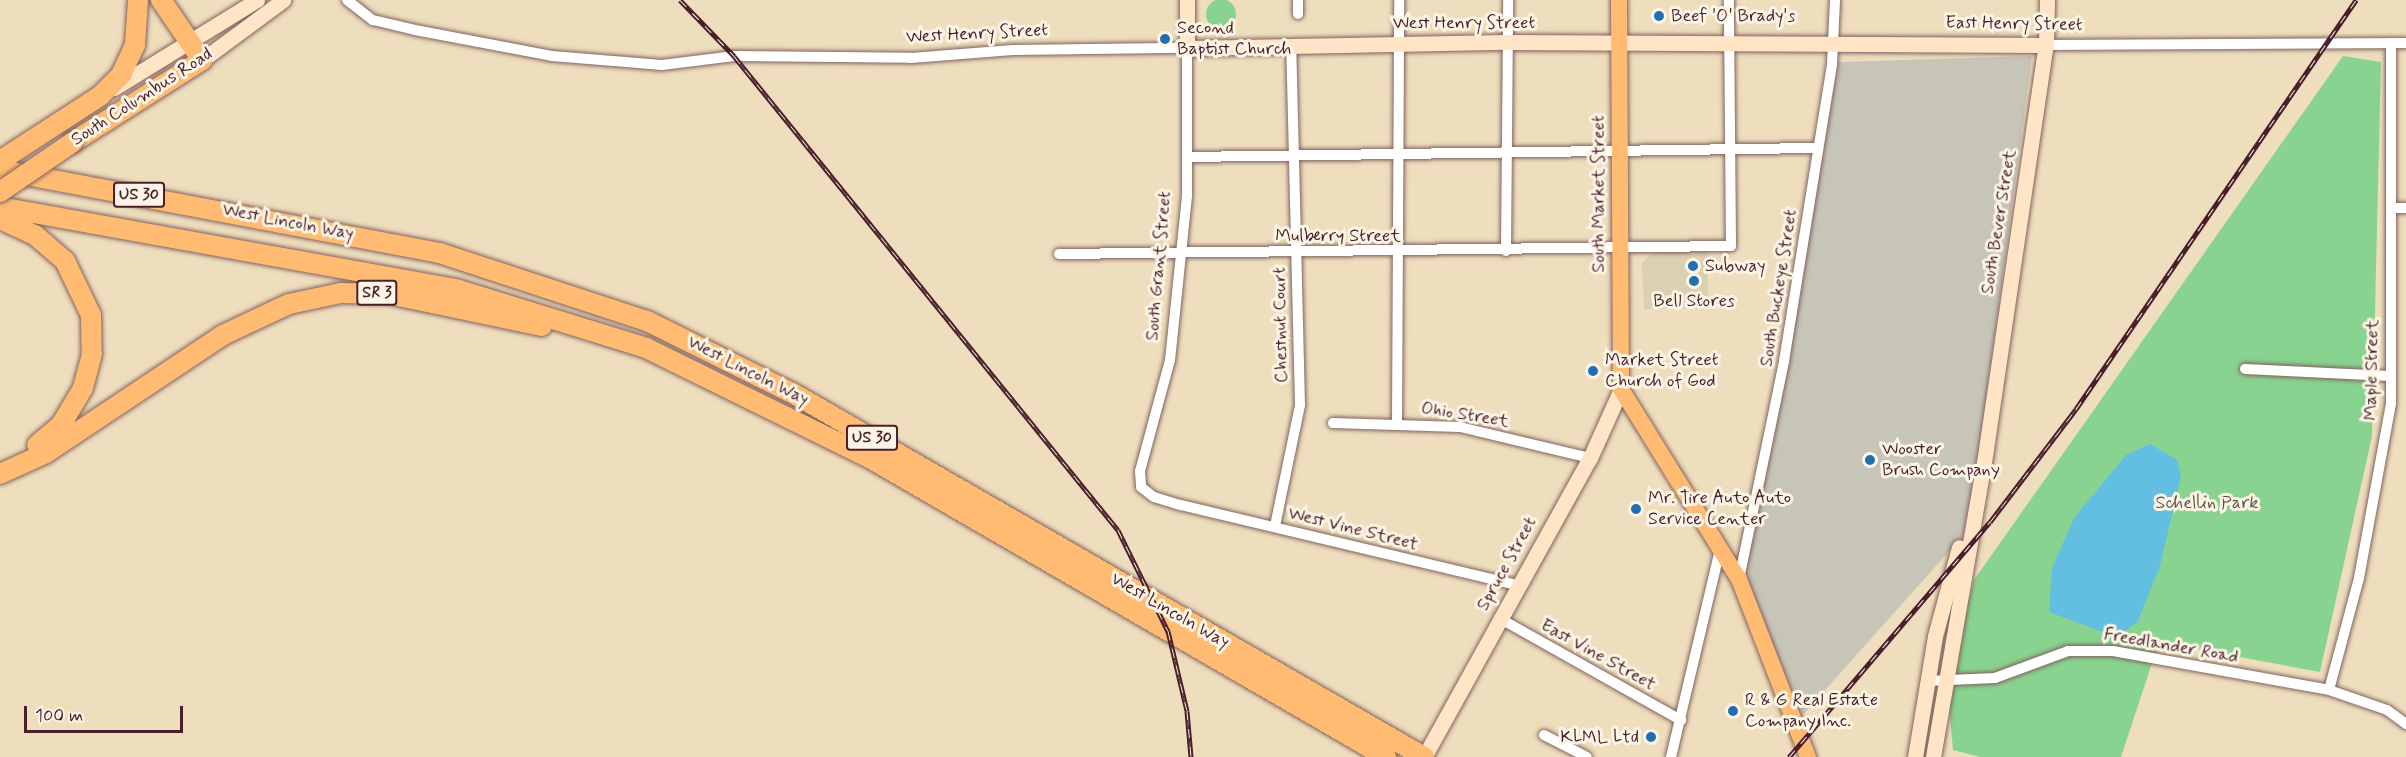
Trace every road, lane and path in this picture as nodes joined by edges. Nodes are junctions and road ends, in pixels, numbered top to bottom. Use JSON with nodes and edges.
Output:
{"nodes":[{"id":1,"x":138,"y":0,"type":"edge"},
{"id":2,"x":149,"y":0,"type":"edge"},
{"id":3,"x":160,"y":0,"type":"edge"},
{"id":4,"x":257,"y":0,"type":"edge"},
{"id":5,"x":283,"y":0,"type":"edge"},
{"id":6,"x":347,"y":0,"type":"edge"},
{"id":7,"x":1186,"y":0,"type":"edge"},
{"id":8,"x":1298,"y":0,"type":"edge"},
{"id":9,"x":1399,"y":0,"type":"edge"},
{"id":10,"x":1508,"y":0,"type":"edge"},
{"id":11,"x":1619,"y":0,"type":"edge"},
{"id":12,"x":1729,"y":0,"type":"edge"},
{"id":13,"x":1835,"y":0,"type":"edge"},
{"id":14,"x":2047,"y":0,"type":"edge"},
{"id":15,"x":1298,"y":14,"type":"dead end"},
{"id":16,"x":1506,"y":42,"type":"junction"},
{"id":17,"x":1400,"y":43,"type":"junction"},
{"id":18,"x":1621,"y":43,"type":"junction"},
{"id":19,"x":2391,"y":43,"type":"junction"},
{"id":20,"x":2406,"y":43,"type":"edge"},
{"id":21,"x":185,"y":44,"type":"junction"},
{"id":22,"x":1729,"y":44,"type":"junction"},
{"id":23,"x":1834,"y":44,"type":"junction"},
{"id":24,"x":2046,"y":45,"type":"junction"},
{"id":25,"x":1187,"y":48,"type":"junction"},
{"id":26,"x":1292,"y":48,"type":"junction"},
{"id":27,"x":198,"y":62,"type":"junction"},
{"id":28,"x":100,"y":96,"type":"junction"},
{"id":29,"x":1817,"y":148,"type":"junction"},
{"id":30,"x":1731,"y":150,"type":"junction"},
{"id":31,"x":1509,"y":152,"type":"junction"},
{"id":32,"x":1616,"y":153,"type":"junction"},
{"id":33,"x":1400,"y":154,"type":"junction"},
{"id":34,"x":1294,"y":156,"type":"junction"},
{"id":35,"x":1187,"y":158,"type":"junction"},
{"id":36,"x":0,"y":161,"type":"edge"},
{"id":37,"x":0,"y":170,"type":"edge"},
{"id":38,"x":0,"y":192,"type":"edge"},
{"id":39,"x":0,"y":207,"type":"edge"},
{"id":40,"x":2391,"y":208,"type":"junction"},
{"id":41,"x":2406,"y":208,"type":"edge"},
{"id":42,"x":0,"y":219,"type":"edge"},
{"id":43,"x":279,"y":220,"type":"junction"},
{"id":44,"x":1617,"y":247,"type":"junction"},
{"id":45,"x":1507,"y":251,"type":"junction"},
{"id":46,"x":1398,"y":252,"type":"junction"},
{"id":47,"x":1178,"y":253,"type":"junction"},
{"id":48,"x":1295,"y":253,"type":"junction"},
{"id":49,"x":1059,"y":254,"type":"dead end"},
{"id":50,"x":2245,"y":369,"type":"dead end"},
{"id":51,"x":2390,"y":376,"type":"junction"},
{"id":52,"x":1621,"y":389,"type":"junction"},
{"id":53,"x":784,"y":413,"type":"junction"},
{"id":54,"x":1397,"y":422,"type":"junction"},
{"id":55,"x":1333,"y":423,"type":"dead end"},
{"id":56,"x":1986,"y":449,"type":"junction"},
{"id":57,"x":1590,"y":458,"type":"junction"},
{"id":58,"x":0,"y":463,"type":"edge"},
{"id":59,"x":0,"y":474,"type":"edge"},
{"id":60,"x":1181,"y":505,"type":"joint"},
{"id":61,"x":1275,"y":526,"type":"junction"},
{"id":62,"x":1720,"y":549,"type":"junction"},
{"id":63,"x":1739,"y":579,"type":"junction"},
{"id":64,"x":1518,"y":585,"type":"junction"},
{"id":65,"x":1499,"y":618,"type":"junction"},
{"id":66,"x":1928,"y":681,"type":"junction"},
{"id":67,"x":1944,"y":682,"type":"junction"},
{"id":68,"x":2328,"y":690,"type":"junction"},
{"id":69,"x":1681,"y":720,"type":"junction"},
{"id":70,"x":2406,"y":724,"type":"edge"},
{"id":71,"x":1544,"y":735,"type":"dead end"},
{"id":72,"x":1386,"y":757,"type":"edge"},
{"id":73,"x":1424,"y":757,"type":"edge"},
{"id":74,"x":1587,"y":757,"type":"edge"},
{"id":75,"x":1671,"y":757,"type":"edge"},
{"id":76,"x":1808,"y":757,"type":"edge"},
{"id":77,"x":1915,"y":757,"type":"edge"},
{"id":78,"x":1933,"y":757,"type":"edge"}],
"edges":[{"from":1,"to":28,"type":"highway"},
{"from":2,"to":21,"type":"highway"},
{"from":3,"to":21,"type":"highway"},
{"from":4,"to":21,"type":"main road","name":"South Columbus Road"},
{"from":5,"to":27,"type":"main road","name":"South Columbus Road"},
{"from":6,"to":25,"type":"street","name":"West Henry Street"},
{"from":7,"to":25,"type":"main road","name":"South Grant Street"},
{"from":8,"to":15,"type":"street"},
{"from":9,"to":17,"type":"street"},
{"from":10,"to":16,"type":"street"},
{"from":11,"to":18,"type":"main road","name":"South Market Street"},
{"from":12,"to":22,"type":"street"},
{"from":13,"to":23,"type":"street","name":"South Buckeye Street"},
{"from":14,"to":24,"type":"main road","name":"South Bever Street"},
{"from":16,"to":17,"type":"main road","name":"West Henry Street"},
{"from":16,"to":18,"type":"main road","name":"West Henry Street"},
{"from":16,"to":31,"type":"street"},
{"from":17,"to":26,"type":"main road","name":"West Henry Street"},
{"from":17,"to":33,"type":"street"},
{"from":18,"to":22,"type":"main road","name":"East Henry Street"},
{"from":18,"to":32,"type":"main road","name":"South Market Street"},
{"from":19,"to":20,"type":"street","name":"East Henry Street"},
{"from":19,"to":24,"type":"street","name":"East Henry Street"},
{"from":19,"to":40,"type":"street","name":"Maple Street"},
{"from":21,"to":27,"type":"highway"},
{"from":21,"to":28,"type":"main road","name":"South Columbus Road"},
{"from":22,"to":23,"type":"main road","name":"East Henry Street"},
{"from":22,"to":30,"type":"street"},
{"from":23,"to":24,"type":"main road","name":"East Henry Street"},
{"from":23,"to":29,"type":"street","name":"South Buckeye Street"},
{"from":24,"to":56,"type":"main road","name":"South Bever Street"},
{"from":25,"to":26,"type":"main road","name":"West Henry Street"},
{"from":25,"to":35,"type":"street","name":"South Grant Street"},
{"from":26,"to":34,"type":"street","name":"Chestnut Court"},
{"from":27,"to":38,"type":"highway","name":"South Columbus Road","bridge":true},
{"from":28,"to":36,"type":"highway","name":"South Columbus Road"},
{"from":29,"to":30,"type":"street"},
{"from":29,"to":63,"type":"street","name":"South Buckeye Street"},
{"from":30,"to":32,"type":"street"},
{"from":30,"to":44,"type":"street","name":"Mulberry Street"},
{"from":31,"to":32,"type":"street"},
{"from":31,"to":33,"type":"street"},
{"from":31,"to":45,"type":"street"},
{"from":32,"to":44,"type":"main road","name":"South Market Street"},
{"from":33,"to":34,"type":"street"},
{"from":33,"to":46,"type":"street"},
{"from":34,"to":35,"type":"street"},
{"from":34,"to":48,"type":"street","name":"Chestnut Court"},
{"from":35,"to":47,"type":"street","name":"South Grant Street"},
{"from":36,"to":43,"type":"highway"},
{"from":37,"to":43,"type":"highway","name":"West Lincoln Way","number":"US 30"},
{"from":39,"to":53,"type":"highway","name":"West Lincoln Way","number":"US 30"},
{"from":40,"to":41,"type":"street"},
{"from":40,"to":51,"type":"street","name":"Maple Street"},
{"from":42,"to":58,"type":"highway"},
{"from":43,"to":73,"type":"highway","name":"West Lincoln Way","number":"US 30"},
{"from":44,"to":45,"type":"street","name":"Mulberry Street"},
{"from":44,"to":52,"type":"main road","name":"South Market Street"},
{"from":45,"to":46,"type":"street","name":"Mulberry Street"},
{"from":46,"to":48,"type":"street","name":"Mulberry Street"},
{"from":46,"to":54,"type":"street"},
{"from":47,"to":48,"type":"street","name":"Mulberry Street"},
{"from":47,"to":49,"type":"street","name":"Mulberry Street"},
{"from":47,"to":60,"type":"street","name":"South Grant Street"},
{"from":48,"to":61,"type":"street","name":"Chestnut Court"},
{"from":50,"to":51,"type":"street"},
{"from":51,"to":68,"type":"street","name":"Maple Street"},
{"from":52,"to":57,"type":"main road","name":"Spruce Street"},
{"from":52,"to":62,"type":"main road"},
{"from":53,"to":59,"type":"highway","number":"SR 3"},
{"from":53,"to":72,"type":"highway","name":"West Lincoln Way","number":"US 30"},
{"from":54,"to":55,"type":"street","name":"Ohio Street"},
{"from":54,"to":57,"type":"street","name":"Ohio Street"},
{"from":56,"to":66,"type":"main road","name":"South Bever Street"},
{"from":56,"to":67,"type":"main road","name":"South Bever Street"},
{"from":57,"to":64,"type":"main road","name":"Spruce Street"},
{"from":60,"to":61,"type":"street","name":"West Vine Street"},
{"from":61,"to":64,"type":"street","name":"West Vine Street"},
{"from":62,"to":63,"type":"main road"},
{"from":62,"to":69,"type":"street"},
{"from":63,"to":76,"type":"main road"},
{"from":64,"to":65,"type":"main road","name":"Spruce Street"},
{"from":65,"to":69,"type":"street","name":"East Vine Street"},
{"from":65,"to":73,"type":"main road","name":"Spruce Street"},
{"from":66,"to":67,"type":"street","name":"Freedlander Road"},
{"from":66,"to":77,"type":"main road","name":"South Bever Street"},
{"from":67,"to":68,"type":"street","name":"Freedlander Road"},
{"from":67,"to":78,"type":"main road","name":"South Bever Street"},
{"from":68,"to":70,"type":"street","name":"Freedlander Road"},
{"from":69,"to":75,"type":"street"},
{"from":71,"to":74,"type":"street"}]}
